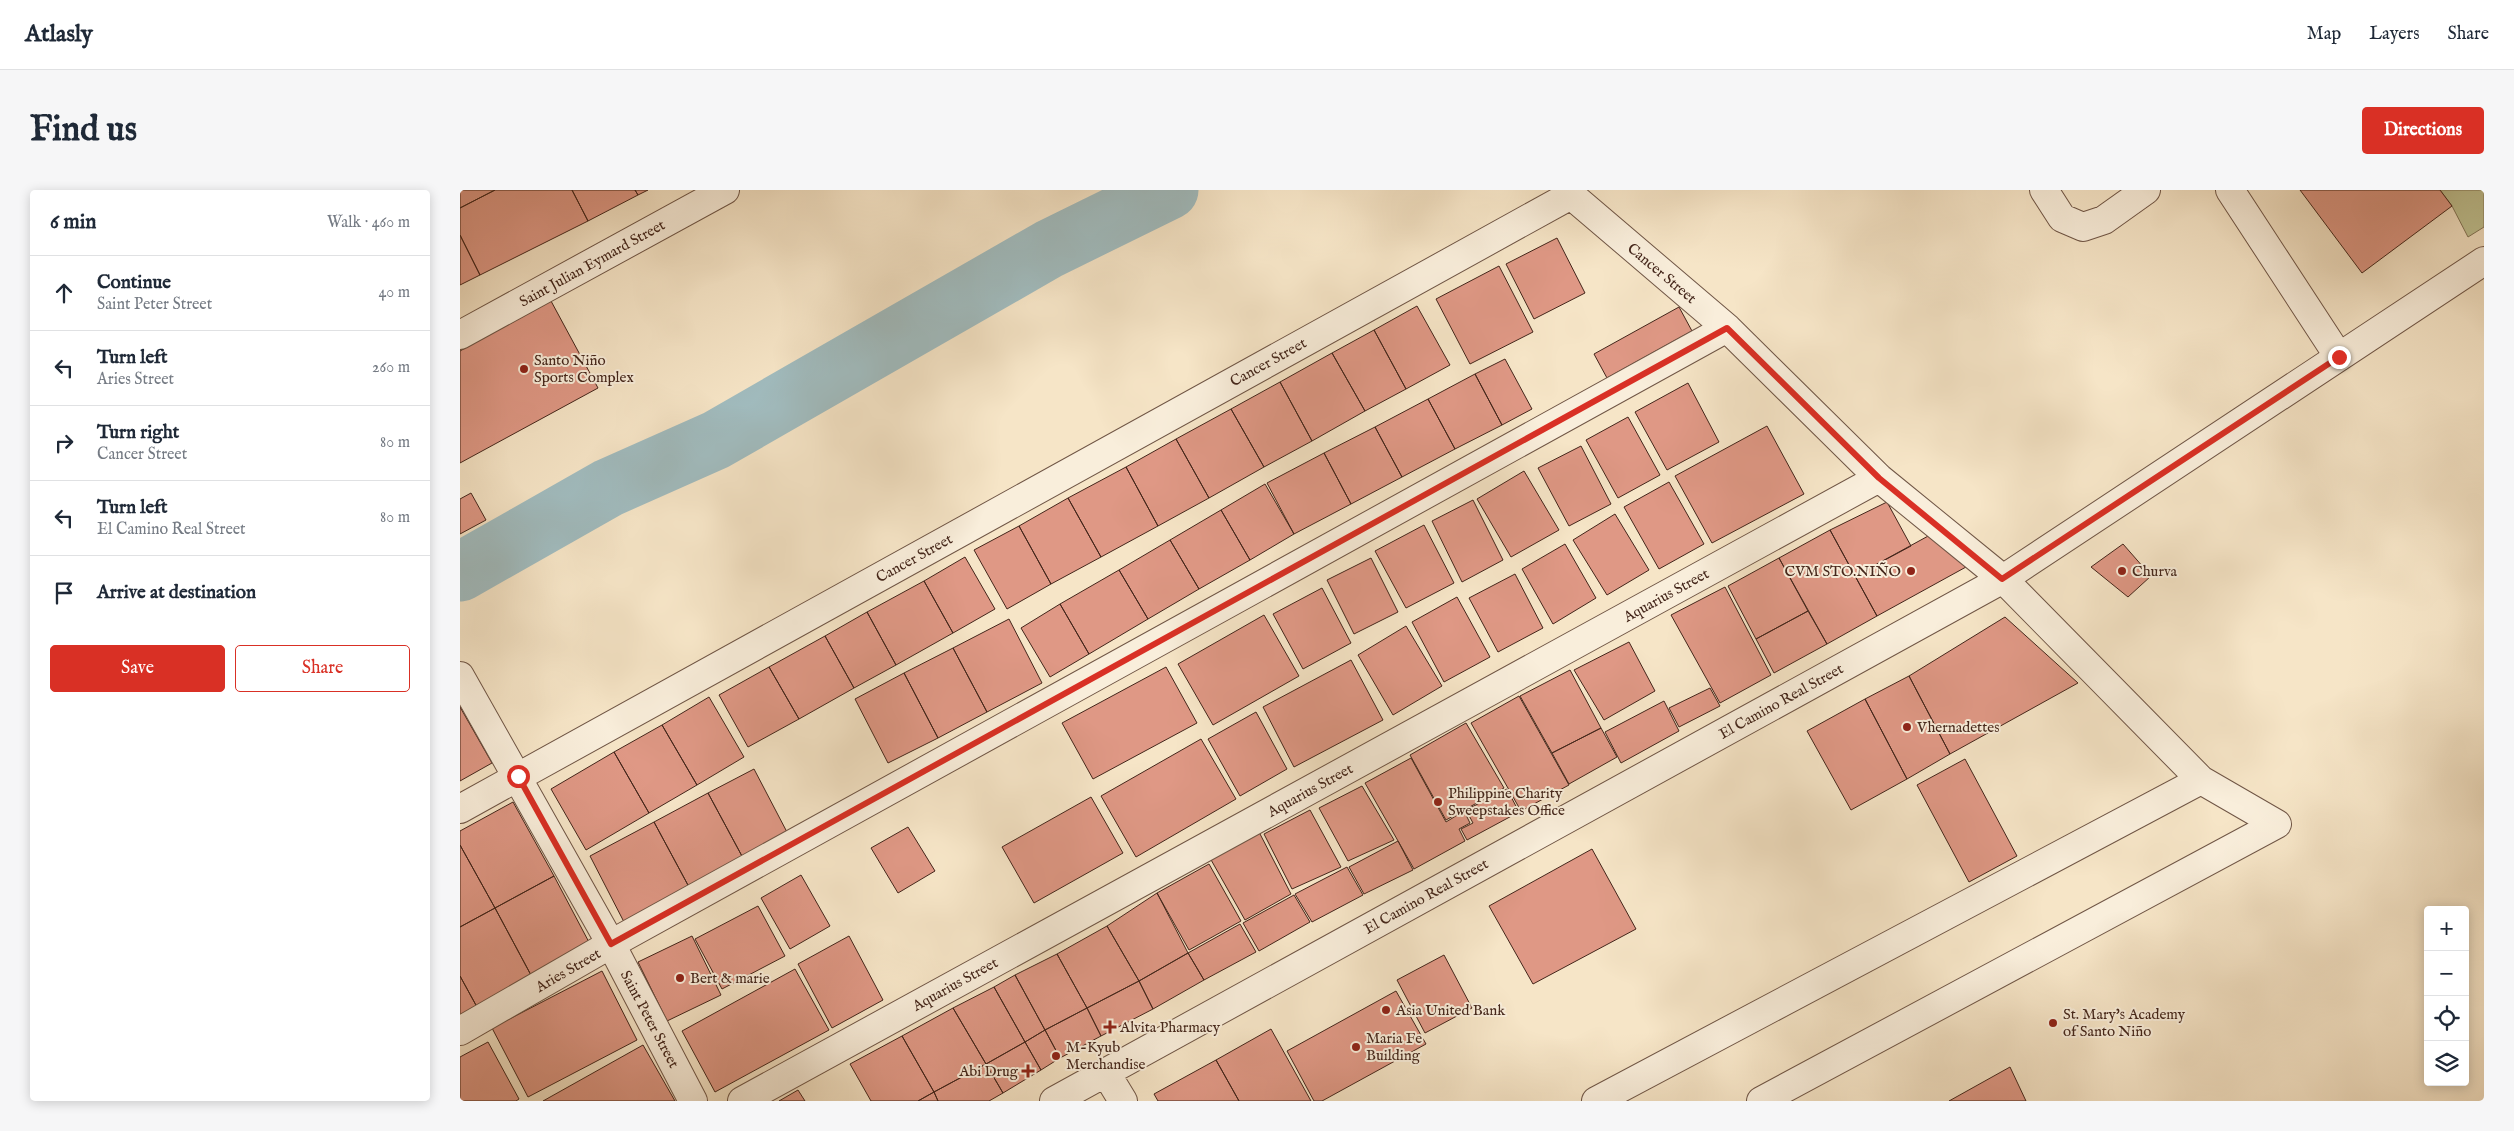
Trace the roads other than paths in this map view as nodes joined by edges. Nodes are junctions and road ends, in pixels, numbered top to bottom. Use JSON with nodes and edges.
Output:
{"nodes":[{"id":1,"x":725,"y":190,"type":"edge"},
{"id":2,"x":2044,"y":190,"type":"edge"},
{"id":3,"x":2146,"y":190,"type":"edge"},
{"id":4,"x":2230,"y":190,"type":"edge"},
{"id":5,"x":2484,"y":261,"type":"edge"},
{"id":6,"x":1727,"y":328,"type":"junction"},
{"id":7,"x":460,"y":335,"type":"edge"},
{"id":8,"x":2339,"y":357,"type":"junction"},
{"id":9,"x":1879,"y":478,"type":"junction"},
{"id":10,"x":2002,"y":579,"type":"junction"},
{"id":11,"x":460,"y":676,"type":"edge"},
{"id":12,"x":518,"y":776,"type":"junction"},
{"id":13,"x":2201,"y":780,"type":"junction"},
{"id":14,"x":460,"y":809,"type":"edge"},
{"id":15,"x":611,"y":944,"type":"junction"},
{"id":16,"x":460,"y":1031,"type":"edge"},
{"id":17,"x":1106,"y":1073,"type":"junction"},
{"id":18,"x":692,"y":1101,"type":"edge"},
{"id":19,"x":742,"y":1101,"type":"edge"},
{"id":20,"x":1054,"y":1101,"type":"edge"},
{"id":21,"x":1123,"y":1101,"type":"edge"},
{"id":22,"x":1596,"y":1101,"type":"edge"},
{"id":23,"x":1761,"y":1101,"type":"edge"}],
"edges":[{"from":1,"to":7,"type":"street","name":"Saint Julian Eymard Street"},
{"from":2,"to":3,"type":"street"},
{"from":4,"to":8,"type":"street"},
{"from":5,"to":8,"type":"street","name":"El Camino Real Street"},
{"from":6,"to":9,"type":"street","name":"Cancer Street"},
{"from":6,"to":12,"type":"street","name":"Cancer Street"},
{"from":6,"to":15,"type":"street","name":"Aries Street"},
{"from":8,"to":10,"type":"street","name":"El Camino Real Street"},
{"from":9,"to":10,"type":"street","name":"Cancer Street"},
{"from":9,"to":19,"type":"street","name":"Aquarius Street"},
{"from":10,"to":13,"type":"street","name":"Cancer Street"},
{"from":10,"to":17,"type":"street","name":"El Camino Real Street"},
{"from":11,"to":12,"type":"street","name":"Saint Peter Street"},
{"from":12,"to":14,"type":"street","name":"Cancer Street"},
{"from":12,"to":15,"type":"street","name":"Saint Peter Street"},
{"from":13,"to":22,"type":"street"},
{"from":13,"to":23,"type":"street","name":"Cancer Street"},
{"from":15,"to":16,"type":"street","name":"Aries Street"},
{"from":15,"to":18,"type":"street","name":"Saint Peter Street"},
{"from":17,"to":20,"type":"street","name":"El Camino Real Street"},
{"from":17,"to":21,"type":"street"}]}
